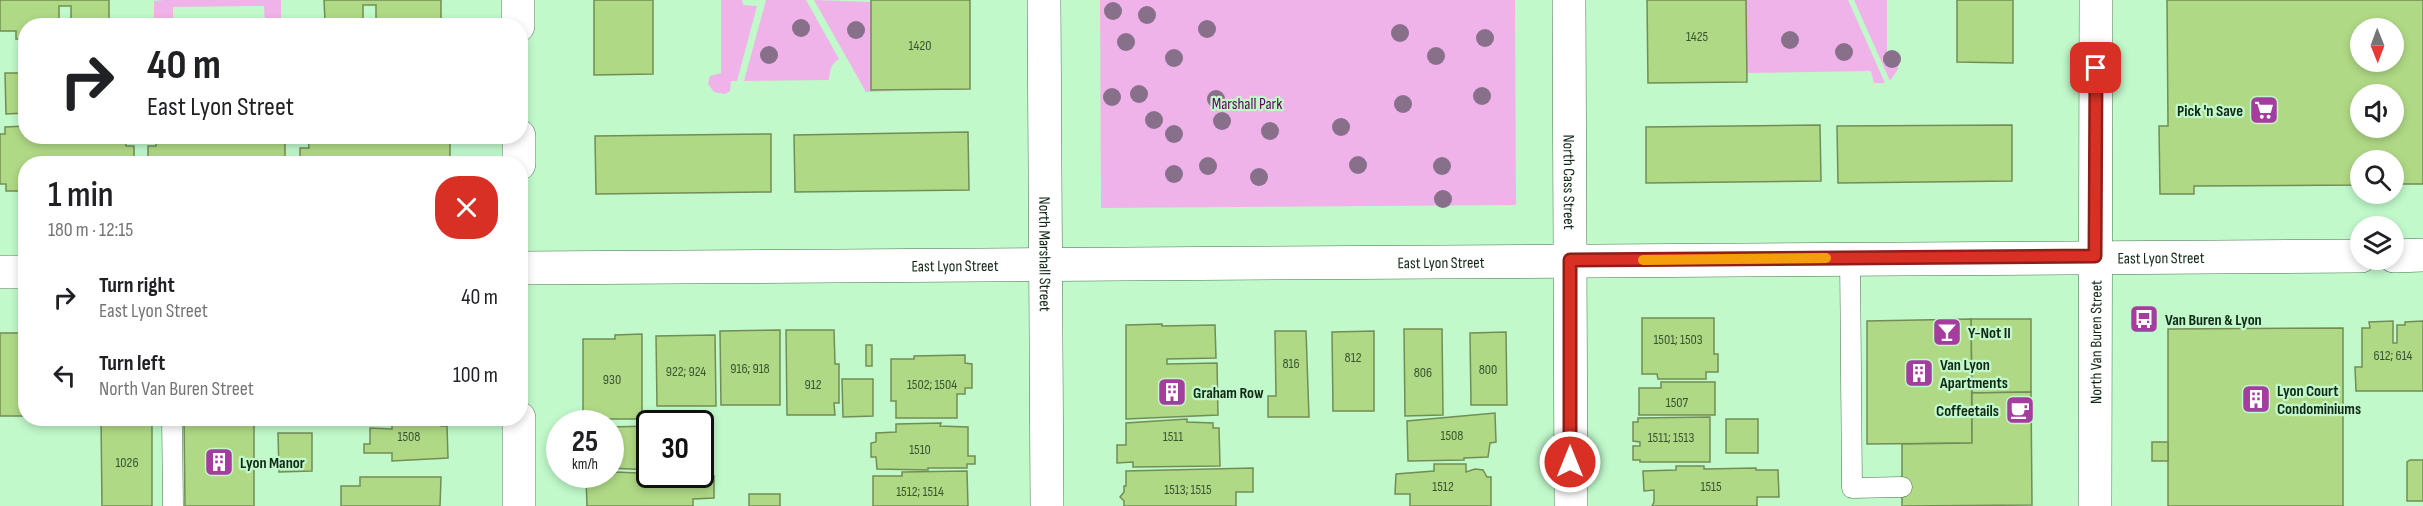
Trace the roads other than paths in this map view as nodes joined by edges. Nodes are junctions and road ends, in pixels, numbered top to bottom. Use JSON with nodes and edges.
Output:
{"nodes":[{"id":1,"x":518,"y":0,"type":"edge"},
{"id":2,"x":1044,"y":0,"type":"edge"},
{"id":3,"x":1569,"y":0,"type":"edge"},
{"id":4,"x":2096,"y":0,"type":"edge"},
{"id":5,"x":518,"y":18,"type":"edge"},
{"id":6,"x":2423,"y":255,"type":"edge"},
{"id":7,"x":2095,"y":256,"type":"junction"},
{"id":8,"x":2350,"y":256,"type":"edge"},
{"id":9,"x":2404,"y":256,"type":"edge"},
{"id":10,"x":1850,"y":258,"type":"junction"},
{"id":11,"x":1570,"y":260,"type":"junction"},
{"id":12,"x":1046,"y":265,"type":"junction"},
{"id":13,"x":528,"y":268,"type":"edge"},
{"id":14,"x":0,"y":272,"type":"edge"},
{"id":15,"x":18,"y":272,"type":"edge"},
{"id":16,"x":172,"y":426,"type":"edge"},
{"id":17,"x":519,"y":426,"type":"edge"},
{"id":18,"x":1902,"y":487,"type":"dead end"},
{"id":19,"x":173,"y":506,"type":"edge"},
{"id":20,"x":519,"y":506,"type":"edge"},
{"id":21,"x":1047,"y":506,"type":"edge"},
{"id":22,"x":1571,"y":506,"type":"edge"},
{"id":23,"x":2095,"y":506,"type":"edge"}],
"edges":[{"from":1,"to":5,"type":"street"},
{"from":2,"to":12,"type":"street","name":"North Marshall Street"},
{"from":3,"to":11,"type":"street","name":"North Cass Street"},
{"from":4,"to":7,"type":"street","name":"North Van Buren Street"},
{"from":6,"to":9,"type":"street"},
{"from":7,"to":8,"type":"street","name":"East Lyon Street"},
{"from":7,"to":10,"type":"street","name":"East Lyon Street"},
{"from":7,"to":23,"type":"street","name":"North Van Buren Street"},
{"from":10,"to":11,"type":"street","name":"East Lyon Street"},
{"from":10,"to":18,"type":"lane"},
{"from":11,"to":12,"type":"street","name":"East Lyon Street"},
{"from":11,"to":22,"type":"street","name":"North Cass Street"},
{"from":12,"to":13,"type":"street","name":"East Lyon Street"},
{"from":12,"to":21,"type":"street","name":"North Marshall Street"},
{"from":14,"to":15,"type":"street"},
{"from":16,"to":19,"type":"lane"},
{"from":17,"to":20,"type":"street"}]}
